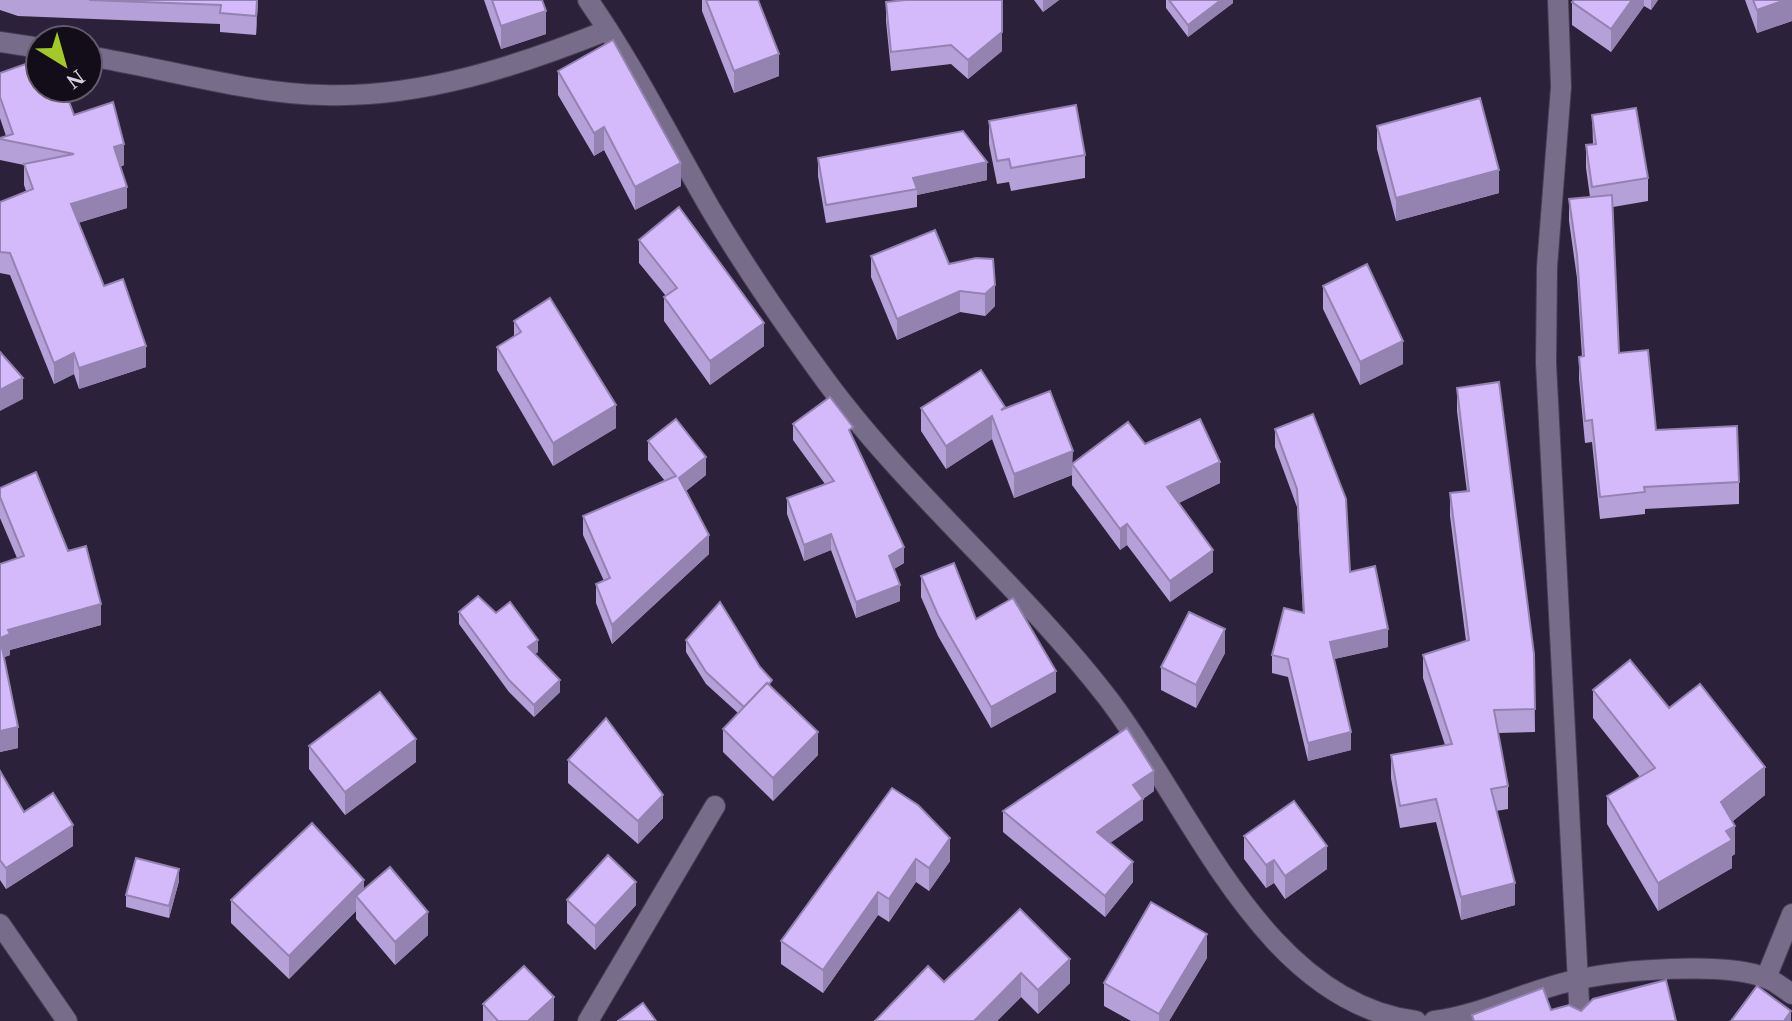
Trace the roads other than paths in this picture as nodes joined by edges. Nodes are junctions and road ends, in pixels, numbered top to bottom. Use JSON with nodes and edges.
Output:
{"nodes":[{"id":1,"x":588,"y":0,"type":"edge"},
{"id":2,"x":1558,"y":0,"type":"edge"},
{"id":3,"x":608,"y":30,"type":"junction"},
{"id":4,"x":0,"y":42,"type":"edge"},
{"id":5,"x":24,"y":46,"type":"edge"},
{"id":6,"x":104,"y":59,"type":"edge"},
{"id":7,"x":715,"y":806,"type":"dead end"},
{"id":8,"x":1792,"y":914,"type":"edge"},
{"id":9,"x":0,"y":924,"type":"edge"},
{"id":10,"x":1766,"y":978,"type":"junction"},
{"id":11,"x":1576,"y":980,"type":"junction"},
{"id":12,"x":1792,"y":994,"type":"edge"},
{"id":13,"x":67,"y":1021,"type":"edge"},
{"id":14,"x":588,"y":1021,"type":"edge"},
{"id":15,"x":1416,"y":1021,"type":"edge"},
{"id":16,"x":1434,"y":1021,"type":"edge"},
{"id":17,"x":1580,"y":1021,"type":"edge"}],
"edges":[{"from":1,"to":3,"type":"street"},
{"from":2,"to":11,"type":"street"},
{"from":3,"to":6,"type":"street"},
{"from":3,"to":15,"type":"street"},
{"from":4,"to":5,"type":"street"},
{"from":7,"to":14,"type":"street"},
{"from":8,"to":10,"type":"street"},
{"from":9,"to":13,"type":"street"},
{"from":10,"to":11,"type":"street"},
{"from":10,"to":12,"type":"street"},
{"from":11,"to":16,"type":"street"},
{"from":11,"to":17,"type":"street"}]}
